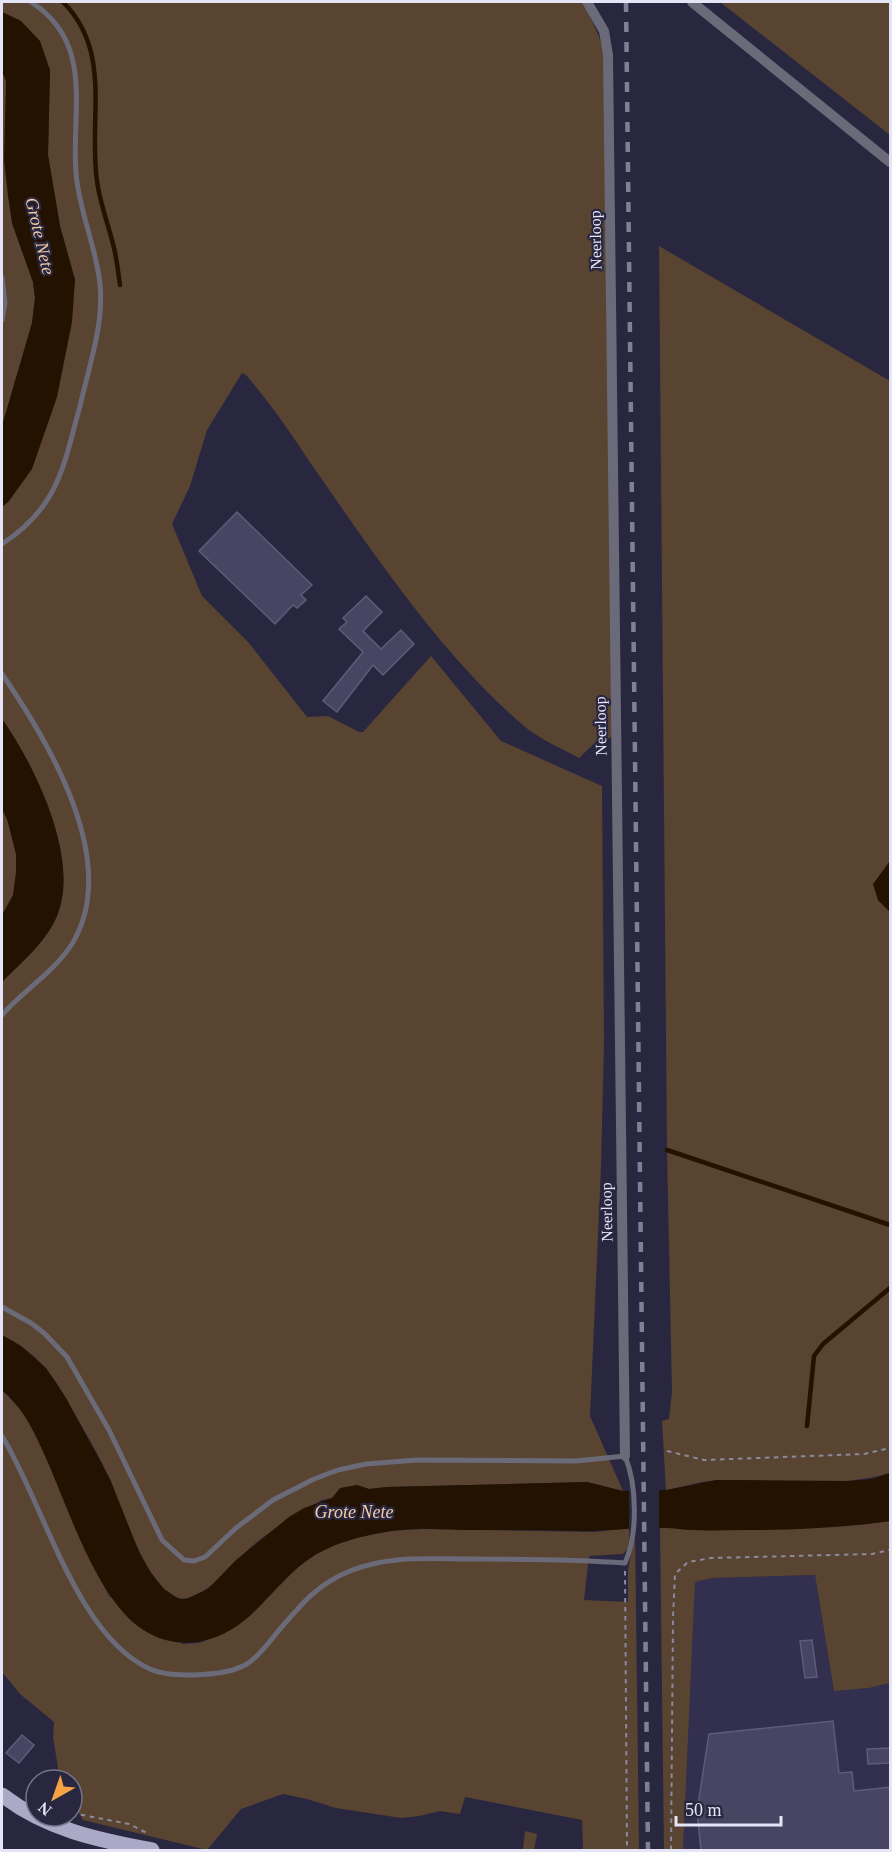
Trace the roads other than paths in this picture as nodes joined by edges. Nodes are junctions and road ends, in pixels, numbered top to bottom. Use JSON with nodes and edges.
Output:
{"nodes":[{"id":1,"x":31,"y":2,"type":"edge"},
{"id":2,"x":587,"y":2,"type":"edge"},
{"id":3,"x":692,"y":2,"type":"edge"},
{"id":4,"x":891,"y":162,"type":"edge"},
{"id":5,"x":2,"y":277,"type":"edge"},
{"id":6,"x":2,"y":320,"type":"edge"},
{"id":7,"x":2,"y":544,"type":"edge"},
{"id":8,"x":2,"y":674,"type":"edge"},
{"id":9,"x":2,"y":1016,"type":"edge"},
{"id":10,"x":2,"y":1307,"type":"edge"},
{"id":11,"x":2,"y":1436,"type":"edge"},
{"id":12,"x":624,"y":1456,"type":"junction"},
{"id":13,"x":2,"y":1795,"type":"edge"},
{"id":14,"x":151,"y":1844,"type":"edge"}],
"edges":[{"from":1,"to":7,"type":"lane"},
{"from":2,"to":12,"type":"street","name":"Neerloop"},
{"from":3,"to":4,"type":"street"},
{"from":5,"to":6,"type":"lane"},
{"from":8,"to":9,"type":"lane"},
{"from":10,"to":12,"type":"lane"},
{"from":11,"to":12,"type":"lane"},
{"from":13,"to":14,"type":"main road"}]}
